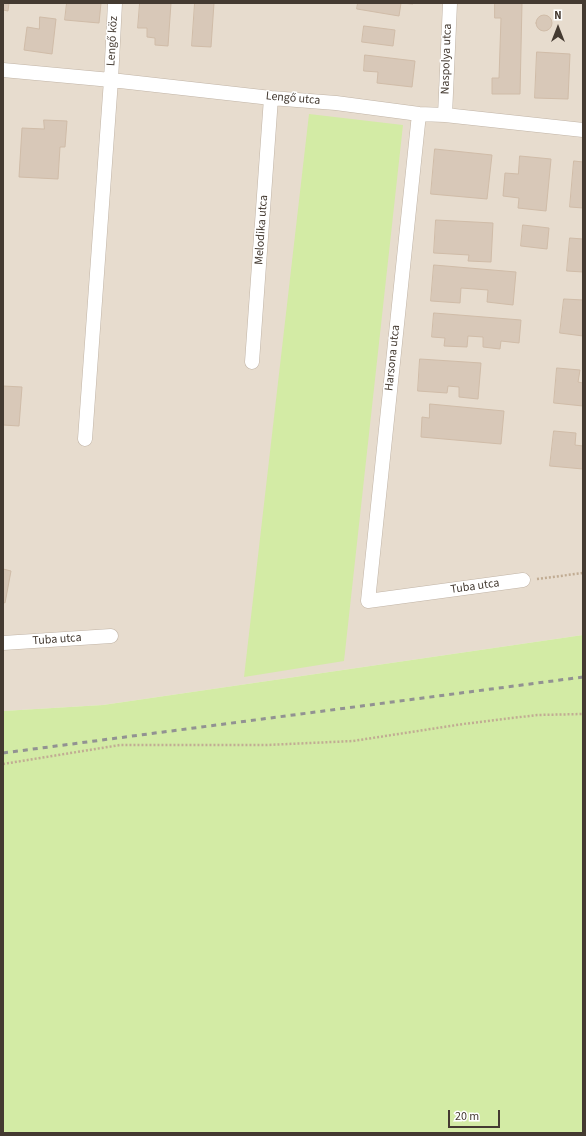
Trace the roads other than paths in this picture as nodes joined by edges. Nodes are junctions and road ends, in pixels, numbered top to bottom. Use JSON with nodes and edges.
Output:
{"nodes":[{"id":1,"x":115,"y":3,"type":"edge"},
{"id":2,"x":450,"y":3,"type":"edge"},
{"id":3,"x":3,"y":70,"type":"edge"},
{"id":4,"x":111,"y":80,"type":"junction"},
{"id":5,"x":272,"y":98,"type":"junction"},
{"id":6,"x":419,"y":114,"type":"junction"},
{"id":7,"x":445,"y":115,"type":"junction"},
{"id":8,"x":583,"y":130,"type":"edge"},
{"id":9,"x":252,"y":362,"type":"dead end"},
{"id":10,"x":85,"y":439,"type":"dead end"},
{"id":11,"x":523,"y":580,"type":"road end"},
{"id":12,"x":368,"y":601,"type":"joint"},
{"id":13,"x":112,"y":636,"type":"dead end"},
{"id":14,"x":3,"y":643,"type":"edge"}],
"edges":[{"from":1,"to":4,"type":"street","name":"Lengő köz"},
{"from":2,"to":7,"type":"street","name":"Naspolya utca"},
{"from":3,"to":4,"type":"street","name":"Lengő utca"},
{"from":4,"to":5,"type":"street","name":"Lengő utca"},
{"from":4,"to":10,"type":"street","name":"Lengő köz"},
{"from":5,"to":6,"type":"street","name":"Lengő utca"},
{"from":5,"to":9,"type":"street","name":"Melodika utca"},
{"from":6,"to":7,"type":"street","name":"Lengő utca"},
{"from":6,"to":12,"type":"street","name":"Harsona utca"},
{"from":7,"to":8,"type":"street","name":"Lengő utca"},
{"from":11,"to":12,"type":"street","name":"Tuba utca"},
{"from":13,"to":14,"type":"street","name":"Tuba utca"}]}
